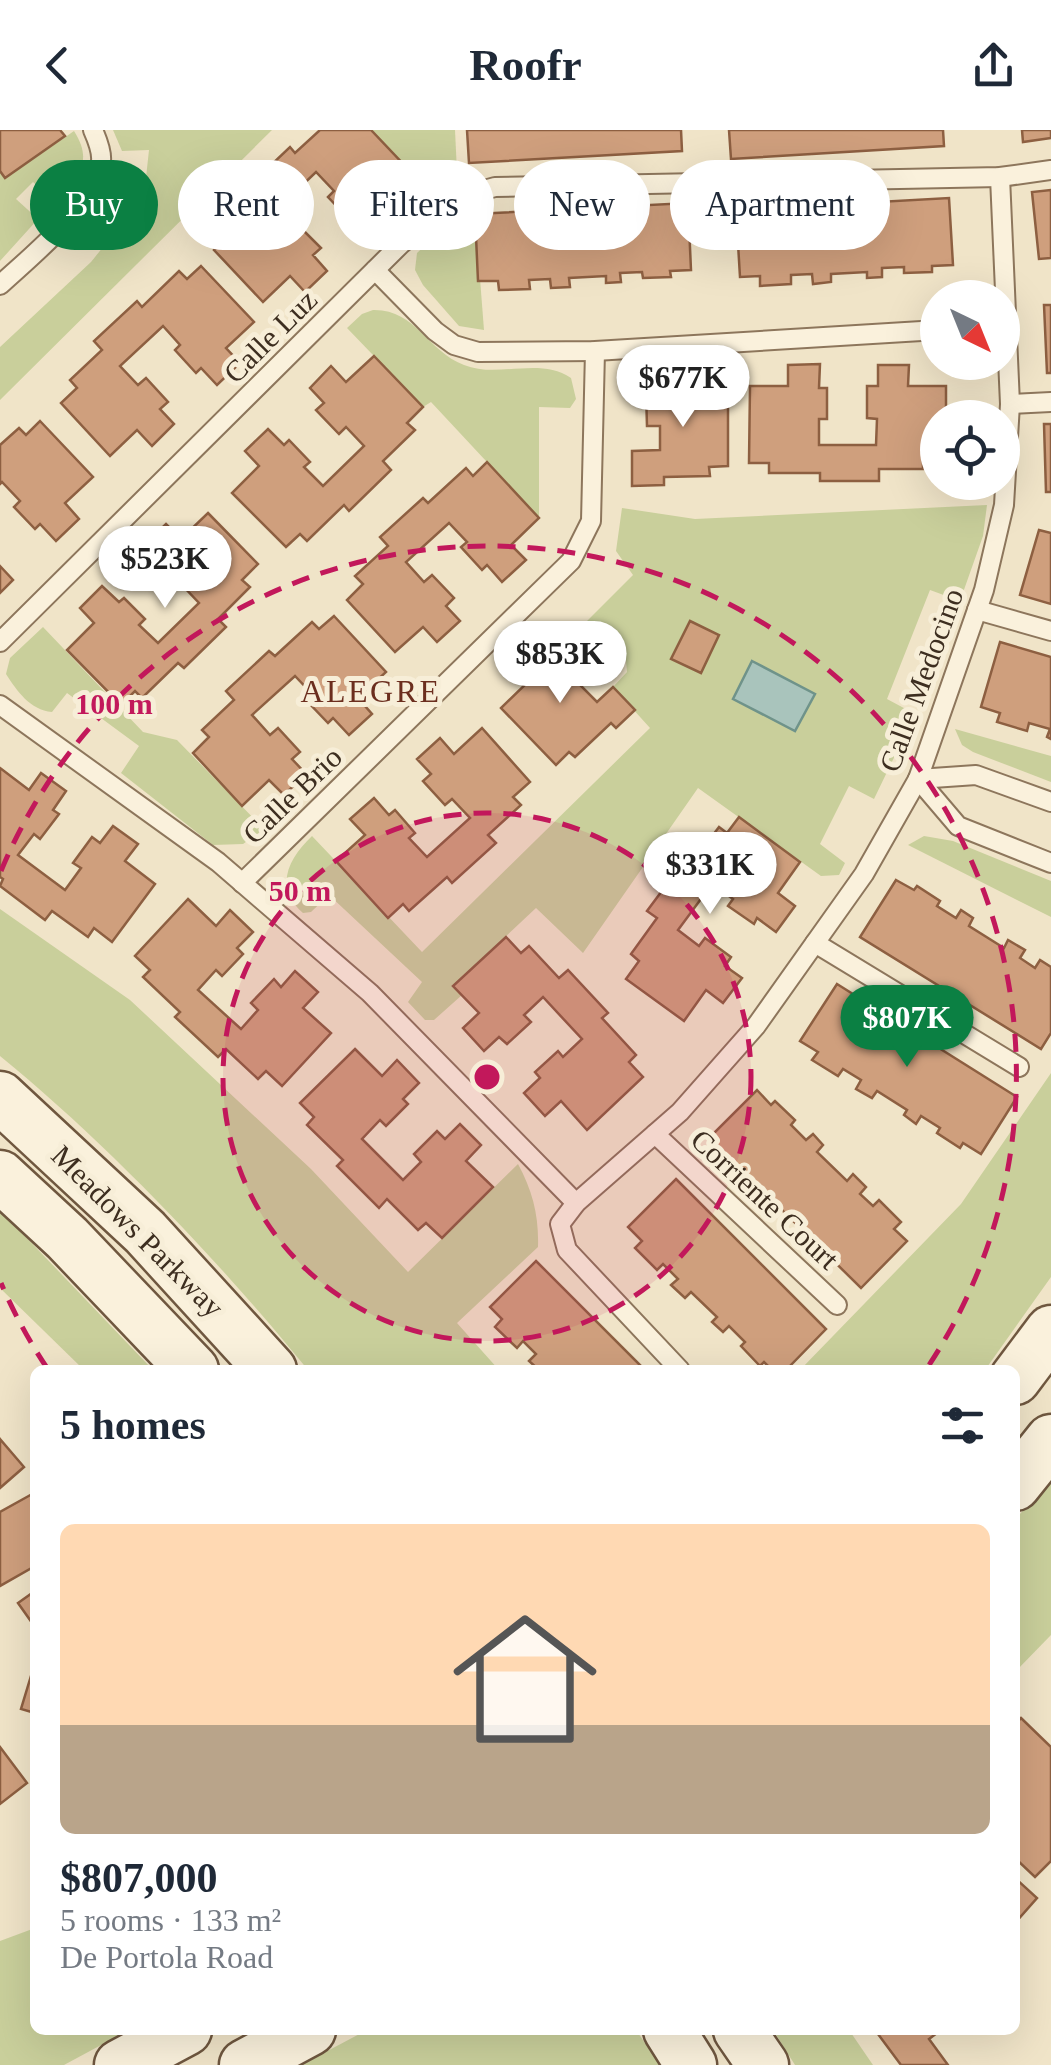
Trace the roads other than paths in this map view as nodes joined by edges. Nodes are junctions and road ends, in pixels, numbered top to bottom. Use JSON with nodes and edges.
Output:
{"nodes":[{"id":1,"x":93,"y":130,"type":"edge"},
{"id":2,"x":1051,"y":170,"type":"edge"},
{"id":3,"x":1000,"y":176,"type":"junction"},
{"id":4,"x":375,"y":270,"type":"junction"},
{"id":5,"x":1003,"y":280,"type":"edge"},
{"id":6,"x":0,"y":285,"type":"edge"},
{"id":7,"x":920,"y":331,"type":"edge"},
{"id":8,"x":595,"y":351,"type":"junction"},
{"id":9,"x":1051,"y":402,"type":"edge"},
{"id":10,"x":1020,"y":404,"type":"edge"},
{"id":11,"x":1004,"y":500,"type":"edge"},
{"id":12,"x":977,"y":610,"type":"junction"},
{"id":13,"x":1051,"y":630,"type":"edge"},
{"id":14,"x":0,"y":642,"type":"edge"},
{"id":15,"x":0,"y":705,"type":"edge"},
{"id":16,"x":918,"y":779,"type":"junction"},
{"id":17,"x":1051,"y":802,"type":"edge"},
{"id":18,"x":1051,"y":863,"type":"edge"},
{"id":19,"x":242,"y":882,"type":"junction"},
{"id":20,"x":815,"y":943,"type":"junction"},
{"id":21,"x":1018,"y":1067,"type":"dead end"},
{"id":22,"x":0,"y":1097,"type":"edge"},
{"id":23,"x":655,"y":1134,"type":"junction"},
{"id":24,"x":0,"y":1176,"type":"edge"},
{"id":25,"x":576,"y":1202,"type":"junction"},
{"id":26,"x":837,"y":1305,"type":"dead end"},
{"id":27,"x":1051,"y":1331,"type":"edge"},
{"id":28,"x":188,"y":1365,"type":"edge"},
{"id":29,"x":266,"y":1365,"type":"edge"},
{"id":30,"x":675,"y":1365,"type":"edge"},
{"id":31,"x":1020,"y":1372,"type":"edge"},
{"id":32,"x":1051,"y":1440,"type":"edge"},
{"id":33,"x":1020,"y":1479,"type":"edge"},
{"id":34,"x":177,"y":2035,"type":"edge"},
{"id":35,"x":301,"y":2035,"type":"edge"},
{"id":36,"x":672,"y":2035,"type":"edge"},
{"id":37,"x":743,"y":2035,"type":"edge"},
{"id":38,"x":120,"y":2065,"type":"edge"},
{"id":39,"x":245,"y":2065,"type":"edge"},
{"id":40,"x":691,"y":2065,"type":"edge"},
{"id":41,"x":764,"y":2065,"type":"edge"}],
"edges":[{"from":1,"to":6,"type":"lane"},
{"from":2,"to":3,"type":"lane","name":"Calle Luz"},
{"from":3,"to":4,"type":"lane","name":"Calle Luz"},
{"from":3,"to":5,"type":"lane","name":"Calle Medocino"},
{"from":4,"to":8,"type":"lane"},
{"from":4,"to":14,"type":"lane","name":"Calle Luz"},
{"from":7,"to":8,"type":"lane"},
{"from":8,"to":19,"type":"lane","name":"Calle Brio"},
{"from":9,"to":10,"type":"lane"},
{"from":11,"to":12,"type":"lane","name":"Calle Medocino"},
{"from":12,"to":13,"type":"lane"},
{"from":12,"to":16,"type":"lane","name":"Calle Medocino"},
{"from":15,"to":19,"type":"lane"},
{"from":16,"to":17,"type":"lane"},
{"from":16,"to":18,"type":"lane"},
{"from":16,"to":20,"type":"lane","name":"Calle Medocino"},
{"from":19,"to":25,"type":"lane"},
{"from":20,"to":21,"type":"lane"},
{"from":20,"to":23,"type":"lane","name":"Calle Medocino"},
{"from":22,"to":29,"type":"main road","name":"Meadows Parkway"},
{"from":23,"to":25,"type":"lane","name":"Calle Medocino"},
{"from":23,"to":26,"type":"lane","name":"Corriente Court"},
{"from":24,"to":28,"type":"main road","name":"Meadows Parkway"},
{"from":25,"to":30,"type":"lane"},
{"from":27,"to":31,"type":"main road"},
{"from":32,"to":33,"type":"main road"},
{"from":34,"to":38,"type":"main road"},
{"from":35,"to":39,"type":"main road"},
{"from":36,"to":40,"type":"main road"},
{"from":37,"to":41,"type":"main road"}]}
